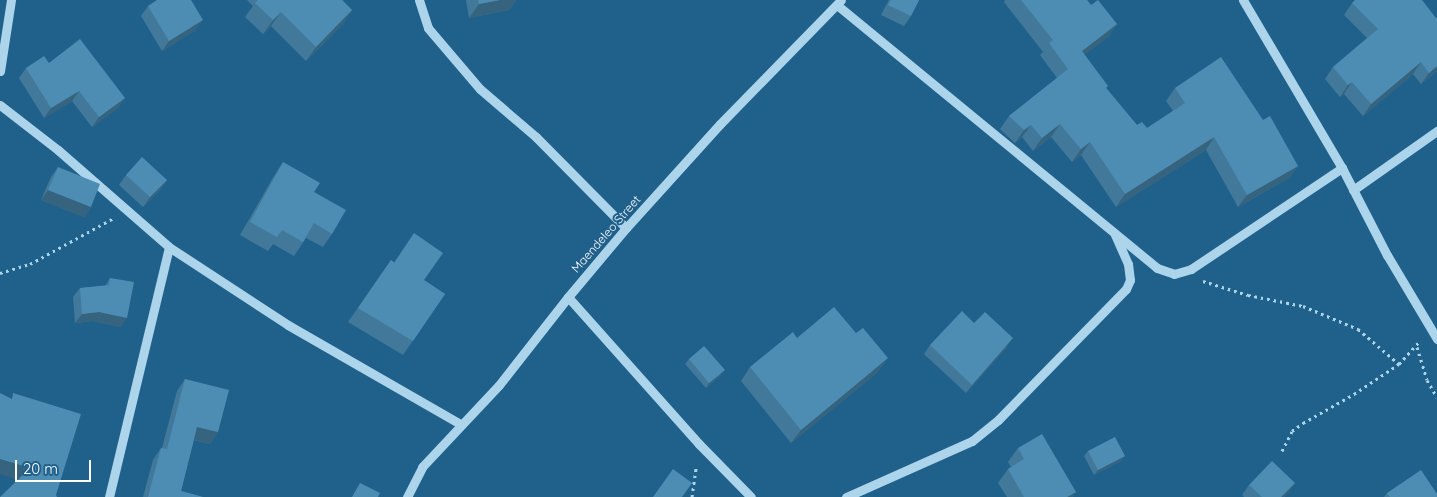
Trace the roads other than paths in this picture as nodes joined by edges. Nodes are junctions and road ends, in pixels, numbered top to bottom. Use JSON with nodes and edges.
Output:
{"nodes":[{"id":1,"x":11,"y":0,"type":"edge"},
{"id":2,"x":418,"y":0,"type":"edge"},
{"id":3,"x":1243,"y":0,"type":"edge"},
{"id":4,"x":839,"y":2,"type":"edge"},
{"id":5,"x":0,"y":71,"type":"edge"},
{"id":6,"x":0,"y":104,"type":"edge"},
{"id":7,"x":1437,"y":131,"type":"edge"},
{"id":8,"x":1342,"y":168,"type":"junction"},
{"id":9,"x":1353,"y":190,"type":"junction"},
{"id":10,"x":626,"y":228,"type":"junction"},
{"id":11,"x":1113,"y":232,"type":"junction"},
{"id":12,"x":169,"y":247,"type":"junction"},
{"id":13,"x":568,"y":297,"type":"junction"},
{"id":14,"x":1437,"y":339,"type":"edge"},
{"id":15,"x":460,"y":424,"type":"junction"},
{"id":16,"x":108,"y":497,"type":"edge"},
{"id":17,"x":407,"y":497,"type":"edge"},
{"id":18,"x":751,"y":497,"type":"edge"},
{"id":19,"x":846,"y":497,"type":"edge"}],
"edges":[{"from":1,"to":5,"type":"street"},
{"from":2,"to":10,"type":"street"},
{"from":3,"to":8,"type":"street"},
{"from":4,"to":10,"type":"street","name":"Maendeleo Street"},
{"from":4,"to":11,"type":"street"},
{"from":6,"to":12,"type":"street"},
{"from":7,"to":9,"type":"street"},
{"from":8,"to":9,"type":"street"},
{"from":8,"to":11,"type":"street"},
{"from":9,"to":14,"type":"street"},
{"from":10,"to":13,"type":"street","name":"Maendeleo Street"},
{"from":11,"to":19,"type":"street"},
{"from":12,"to":15,"type":"street"},
{"from":12,"to":16,"type":"street"},
{"from":13,"to":15,"type":"street","name":"Maendeleo Street"},
{"from":13,"to":18,"type":"street"},
{"from":15,"to":17,"type":"street","name":"Maendeleo Street"}]}
